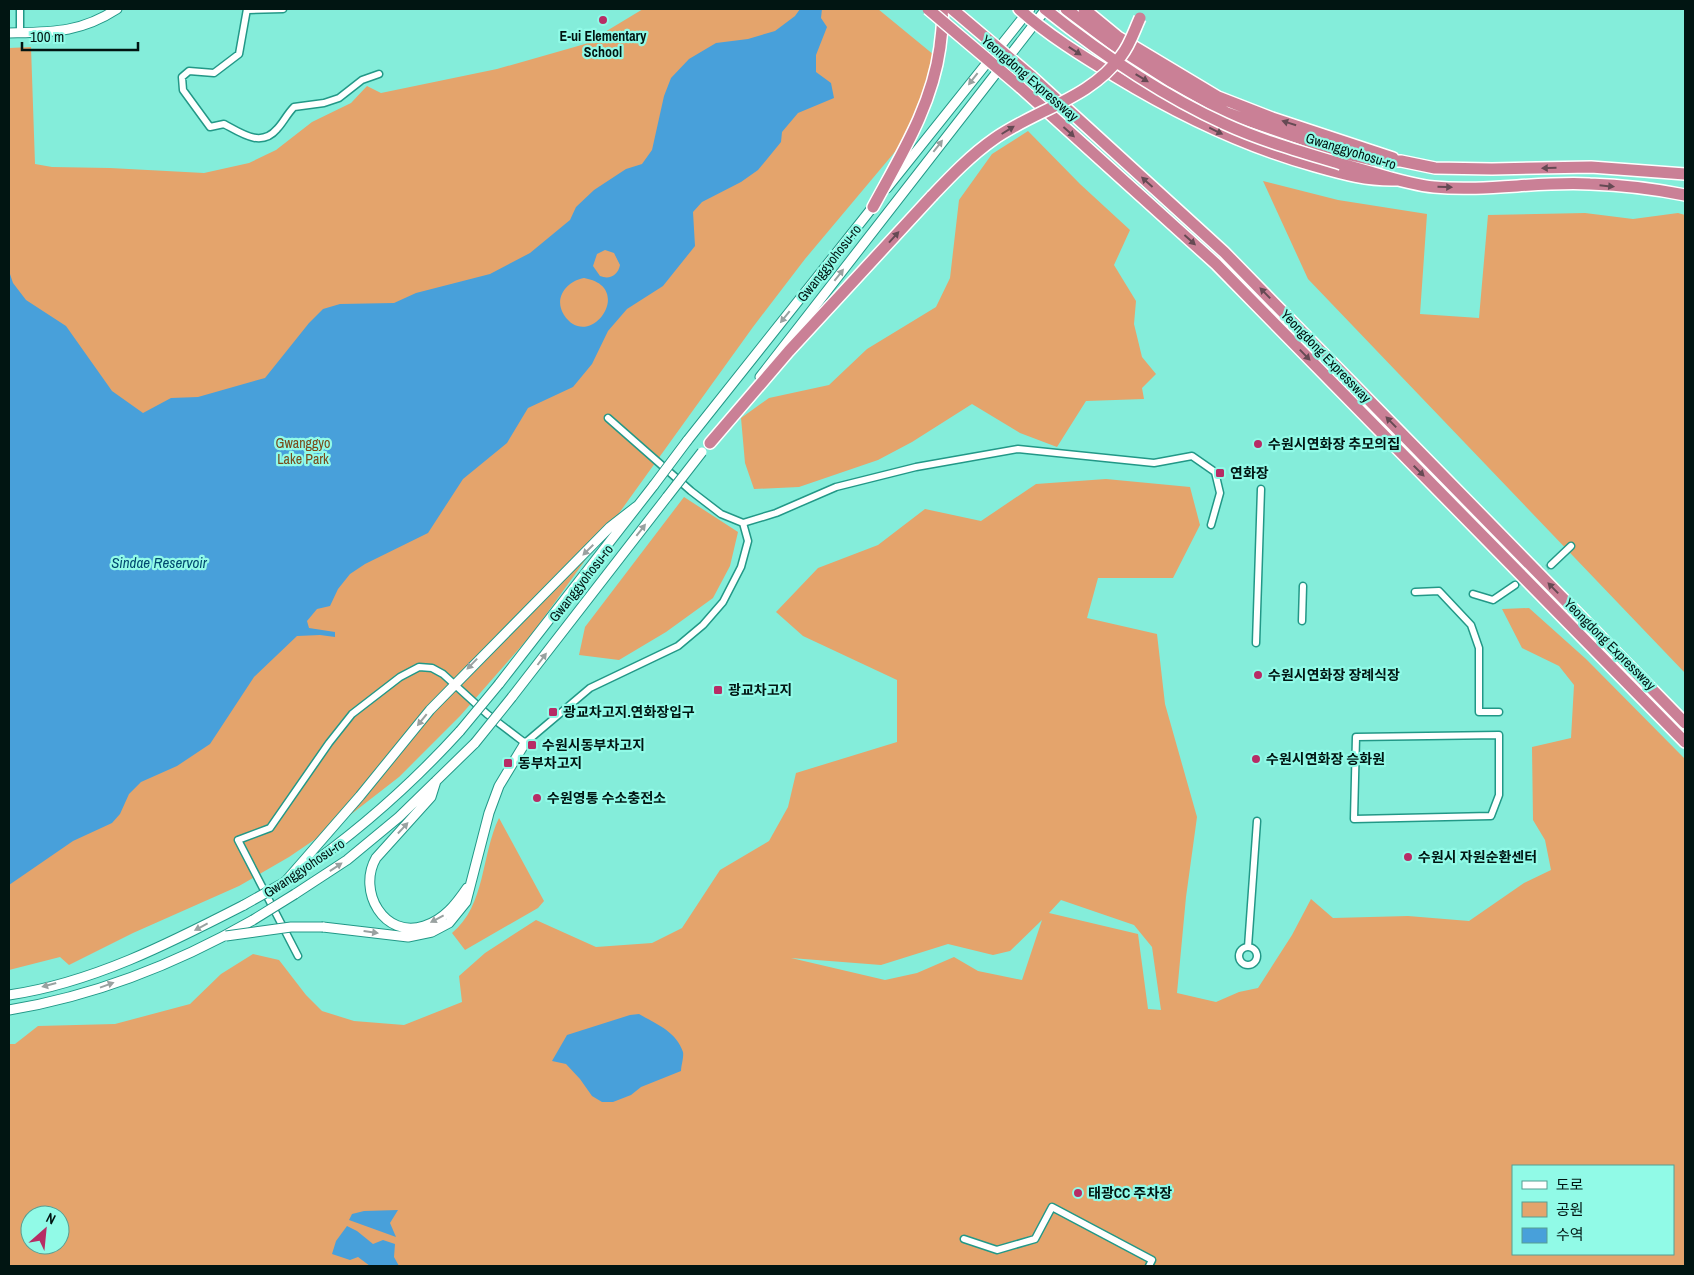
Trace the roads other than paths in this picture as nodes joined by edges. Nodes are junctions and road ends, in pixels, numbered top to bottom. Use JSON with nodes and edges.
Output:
{"nodes":[{"id":1,"x":20,"y":9,"type":"edge"},
{"id":2,"x":117,"y":9,"type":"edge"},
{"id":3,"x":247,"y":9,"type":"edge"},
{"id":4,"x":283,"y":9,"type":"edge"},
{"id":5,"x":928,"y":9,"type":"edge"},
{"id":6,"x":942,"y":9,"type":"edge"},
{"id":7,"x":952,"y":9,"type":"edge"},
{"id":8,"x":1046,"y":9,"type":"edge"},
{"id":9,"x":1066,"y":9,"type":"edge"},
{"id":10,"x":1084,"y":9,"type":"edge"},
{"id":11,"x":1141,"y":9,"type":"edge"},
{"id":12,"x":1025,"y":11,"type":"edge"},
{"id":13,"x":1036,"y":22,"type":"junction"},
{"id":14,"x":9,"y":33,"type":"edge"},
{"id":15,"x":20,"y":33,"type":"junction"},
{"id":16,"x":379,"y":74,"type":"dead end"},
{"id":17,"x":1342,"y":159,"type":"junction"},
{"id":18,"x":1401,"y":161,"type":"junction"},
{"id":19,"x":1685,"y":174,"type":"edge"},
{"id":20,"x":1397,"y":180,"type":"junction"},
{"id":21,"x":1685,"y":195,"type":"edge"},
{"id":22,"x":873,"y":207,"type":"junction"},
{"id":23,"x":608,"y":418,"type":"dead end"},
{"id":24,"x":710,"y":442,"type":"junction"},
{"id":25,"x":1261,"y":489,"type":"dead end"},
{"id":26,"x":637,"y":506,"type":"junction"},
{"id":27,"x":743,"y":522,"type":"junction"},
{"id":28,"x":1211,"y":524,"type":"dead end"},
{"id":29,"x":1571,"y":546,"type":"dead end"},
{"id":30,"x":1550,"y":565,"type":"tunnel mouth"},
{"id":31,"x":1515,"y":585,"type":"tunnel mouth"},
{"id":32,"x":1303,"y":586,"type":"dead end"},
{"id":33,"x":1415,"y":592,"type":"dead end"},
{"id":34,"x":1473,"y":594,"type":"dead end"},
{"id":35,"x":1302,"y":620,"type":"dead end"},
{"id":36,"x":1256,"y":643,"type":"dead end"},
{"id":37,"x":454,"y":684,"type":"junction"},
{"id":38,"x":1499,"y":712,"type":"dead end"},
{"id":39,"x":1685,"y":723,"type":"edge"},
{"id":40,"x":1499,"y":734,"type":"joint"},
{"id":41,"x":1685,"y":742,"type":"edge"},
{"id":42,"x":525,"y":743,"type":"junction"},
{"id":43,"x":436,"y":781,"type":"junction"},
{"id":44,"x":1257,"y":821,"type":"dead end"},
{"id":45,"x":285,"y":882,"type":"junction"},
{"id":46,"x":470,"y":884,"type":"junction"},
{"id":47,"x":226,"y":936,"type":"junction"},
{"id":48,"x":1248,"y":947,"type":"dead end"},
{"id":49,"x":298,"y":956,"type":"dead end"},
{"id":50,"x":9,"y":995,"type":"edge"},
{"id":51,"x":9,"y":1010,"type":"edge"},
{"id":52,"x":964,"y":1239,"type":"dead end"},
{"id":53,"x":1149,"y":1266,"type":"edge"}],
"edges":[{"from":1,"to":15,"type":"street"},
{"from":2,"to":15,"type":"main road"},
{"from":3,"to":4,"type":"street"},
{"from":3,"to":16,"type":"street"},
{"from":5,"to":41,"type":"highway","name":"Yeongdong Expressway","one_way":true,"bridge":true},
{"from":6,"to":22,"type":"highway"},
{"from":39,"to":7,"type":"highway","name":"Yeongdong Expressway","one_way":true,"bridge":true},
{"from":8,"to":13,"type":"main road","name":"Gwanggyohosu-ro"},
{"from":8,"to":17,"type":"highway","name":"Gwanggyohosu-ro","one_way":true,"bridge":true},
{"from":9,"to":17,"type":"highway","name":"Gwanggyohosu-ro"},
{"from":18,"to":10,"type":"highway","one_way":true},
{"from":24,"to":11,"type":"highway","one_way":true,"bridge":true},
{"from":12,"to":13,"type":"highway"},
{"from":12,"to":22,"type":"main road","name":"Gwanggyohosu-ro","one_way":true},
{"from":13,"to":20,"type":"highway","one_way":true},
{"from":24,"to":13,"type":"main road","name":"Gwanggyohosu-ro","one_way":true},
{"from":14,"to":15,"type":"main road"},
{"from":17,"to":18,"type":"highway","name":"Gwanggyohosu-ro"},
{"from":17,"to":20,"type":"highway","name":"Gwanggyohosu-ro"},
{"from":19,"to":18,"type":"highway","name":"Gwanggyohosu-ro","one_way":true},
{"from":20,"to":21,"type":"highway","name":"Gwanggyohosu-ro","one_way":true},
{"from":22,"to":26,"type":"main road","name":"Gwanggyohosu-ro","one_way":true,"bridge":true},
{"from":23,"to":27,"type":"street"},
{"from":43,"to":24,"type":"main road","name":"Gwanggyohosu-ro","one_way":true,"bridge":true},
{"from":25,"to":36,"type":"street"},
{"from":26,"to":37,"type":"main road","one_way":true},
{"from":26,"to":45,"type":"main road","name":"Gwanggyohosu-ro","bridge":true},
{"from":27,"to":28,"type":"street"},
{"from":27,"to":42,"type":"street"},
{"from":29,"to":30,"type":"street"},
{"from":31,"to":34,"type":"street"},
{"from":32,"to":35,"type":"street"},
{"from":33,"to":38,"type":"street"},
{"from":37,"to":42,"type":"street"},
{"from":37,"to":45,"type":"main road","one_way":true},
{"from":37,"to":49,"type":"street"},
{"from":40,"to":40,"type":"street"},
{"from":42,"to":46,"type":"main road"},
{"from":46,"to":43,"type":"main road","one_way":true},
{"from":47,"to":43,"type":"main road","name":"Gwanggyohosu-ro","one_way":true,"bridge":true},
{"from":44,"to":48,"type":"street"},
{"from":45,"to":50,"type":"main road","name":"Gwanggyohosu-ro","one_way":true,"bridge":true},
{"from":47,"to":46,"type":"main road","one_way":true,"bridge":true},
{"from":51,"to":47,"type":"main road","name":"Gwanggyohosu-ro","one_way":true},
{"from":52,"to":53,"type":"street"}]}
